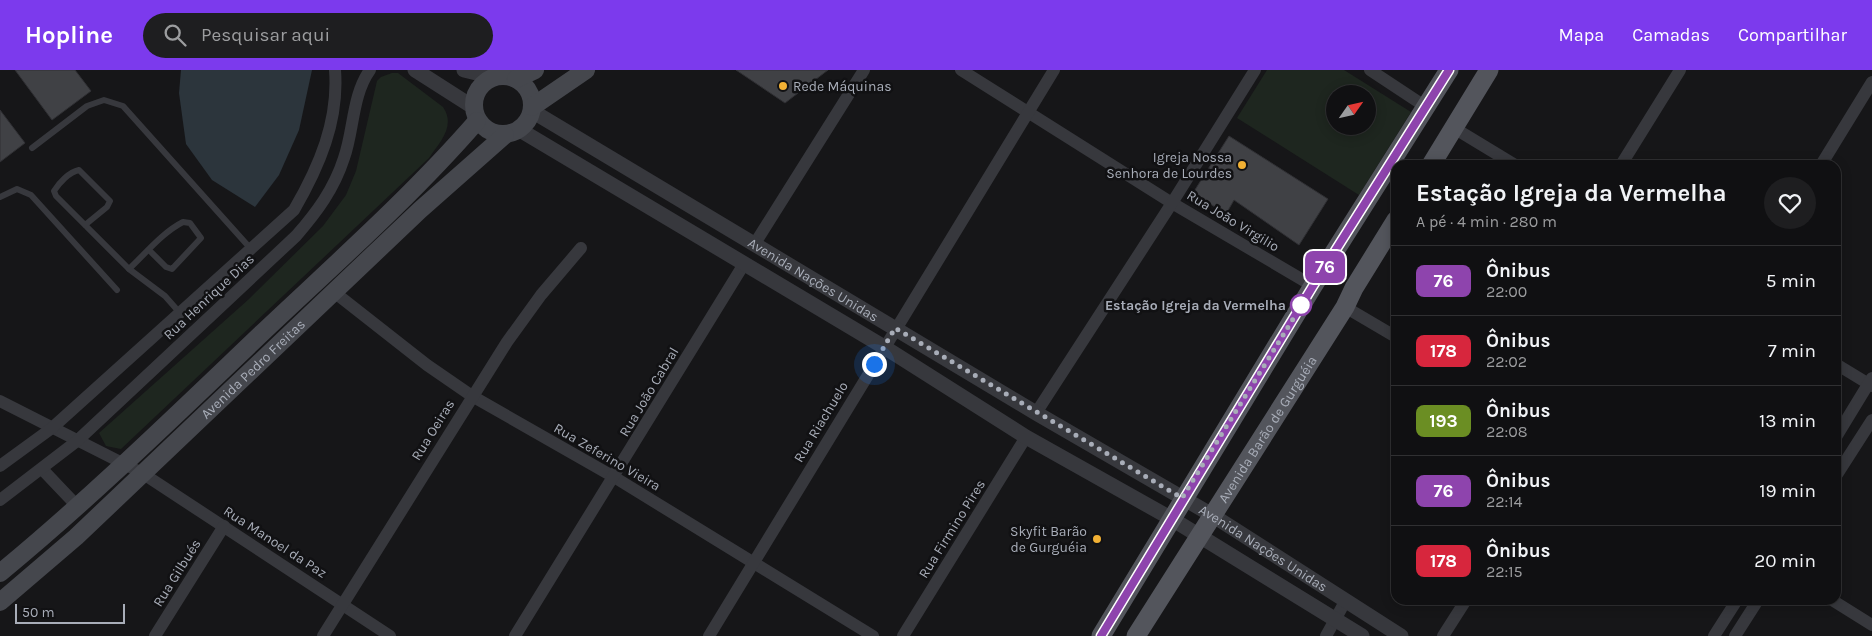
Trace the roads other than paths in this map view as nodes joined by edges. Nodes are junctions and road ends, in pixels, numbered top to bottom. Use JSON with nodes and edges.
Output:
{"nodes":[{"id":1,"x":335,"y":70,"type":"edge"},
{"id":2,"x":370,"y":70,"type":"edge"},
{"id":3,"x":416,"y":70,"type":"edge"},
{"id":4,"x":464,"y":70,"type":"edge"},
{"id":5,"x":535,"y":70,"type":"edge"},
{"id":6,"x":586,"y":70,"type":"edge"},
{"id":7,"x":864,"y":70,"type":"edge"},
{"id":8,"x":961,"y":70,"type":"edge"},
{"id":9,"x":1054,"y":70,"type":"edge"},
{"id":10,"x":1255,"y":70,"type":"edge"},
{"id":11,"x":1370,"y":70,"type":"edge"},
{"id":12,"x":1449,"y":70,"type":"edge"},
{"id":13,"x":1489,"y":70,"type":"edge"},
{"id":14,"x":1680,"y":70,"type":"edge"},
{"id":15,"x":493,"y":77,"type":"junction"},
{"id":16,"x":516,"y":79,"type":"junction"},
{"id":17,"x":1872,"y":82,"type":"edge"},
{"id":18,"x":1426,"y":107,"type":"junction"},
{"id":19,"x":532,"y":109,"type":"junction"},
{"id":20,"x":1027,"y":112,"type":"junction"},
{"id":21,"x":475,"y":114,"type":"junction"},
{"id":22,"x":1454,"y":128,"type":"junction"},
{"id":23,"x":512,"y":132,"type":"junction"},
{"id":24,"x":32,"y":148,"type":"dead end"},
{"id":25,"x":1393,"y":160,"type":"edge"},
{"id":26,"x":1434,"y":160,"type":"edge"},
{"id":27,"x":1507,"y":160,"type":"edge"},
{"id":28,"x":1624,"y":160,"type":"edge"},
{"id":29,"x":1823,"y":160,"type":"edge"},
{"id":30,"x":1391,"y":162,"type":"edge"},
{"id":31,"x":0,"y":197,"type":"edge"},
{"id":32,"x":1172,"y":203,"type":"junction"},
{"id":33,"x":85,"y":225,"type":"junction"},
{"id":34,"x":1391,"y":228,"type":"edge"},
{"id":35,"x":754,"y":245,"type":"junction"},
{"id":36,"x":581,"y":248,"type":"dead end"},
{"id":37,"x":250,"y":249,"type":"junction"},
{"id":38,"x":149,"y":250,"type":"junction"},
{"id":39,"x":744,"y":264,"type":"junction"},
{"id":40,"x":266,"y":265,"type":"junction"},
{"id":41,"x":128,"y":270,"type":"junction"},
{"id":42,"x":1313,"y":286,"type":"junction"},
{"id":43,"x":117,"y":290,"type":"dead end"},
{"id":44,"x":334,"y":292,"type":"junction"},
{"id":45,"x":1345,"y":307,"type":"junction"},
{"id":46,"x":180,"y":314,"type":"junction"},
{"id":47,"x":895,"y":328,"type":"junction"},
{"id":48,"x":1391,"y":334,"type":"edge"},
{"id":49,"x":884,"y":347,"type":"junction"},
{"id":50,"x":1841,"y":367,"type":"edge"},
{"id":51,"x":1871,"y":383,"type":"edge"},
{"id":52,"x":472,"y":396,"type":"junction"},
{"id":53,"x":0,"y":401,"type":"edge"},
{"id":54,"x":1036,"y":413,"type":"junction"},
{"id":55,"x":1872,"y":420,"type":"edge"},
{"id":56,"x":52,"y":428,"type":"junction"},
{"id":57,"x":1841,"y":429,"type":"edge"},
{"id":58,"x":1026,"y":437,"type":"junction"},
{"id":59,"x":77,"y":441,"type":"junction"},
{"id":60,"x":125,"y":463,"type":"junction"},
{"id":61,"x":0,"y":466,"type":"edge"},
{"id":62,"x":1841,"y":468,"type":"edge"},
{"id":63,"x":42,"y":469,"type":"junction"},
{"id":64,"x":142,"y":473,"type":"junction"},
{"id":65,"x":614,"y":477,"type":"junction"},
{"id":66,"x":1182,"y":498,"type":"junction"},
{"id":67,"x":0,"y":500,"type":"edge"},
{"id":68,"x":78,"y":507,"type":"junction"},
{"id":69,"x":1212,"y":515,"type":"junction"},
{"id":70,"x":1172,"y":520,"type":"junction"},
{"id":71,"x":224,"y":526,"type":"junction"},
{"id":72,"x":1200,"y":536,"type":"junction"},
{"id":73,"x":753,"y":563,"type":"junction"},
{"id":74,"x":0,"y":574,"type":"edge"},
{"id":75,"x":1346,"y":600,"type":"junction"},
{"id":76,"x":0,"y":602,"type":"edge"},
{"id":77,"x":342,"y":604,"type":"junction"},
{"id":78,"x":1463,"y":605,"type":"edge"},
{"id":79,"x":1734,"y":605,"type":"edge"},
{"id":80,"x":1755,"y":605,"type":"edge"},
{"id":81,"x":1840,"y":605,"type":"edge"},
{"id":82,"x":1336,"y":620,"type":"junction"},
{"id":83,"x":1872,"y":625,"type":"edge"},
{"id":84,"x":154,"y":636,"type":"edge"},
{"id":85,"x":323,"y":636,"type":"edge"},
{"id":86,"x":390,"y":636,"type":"edge"},
{"id":87,"x":515,"y":636,"type":"edge"},
{"id":88,"x":709,"y":636,"type":"edge"},
{"id":89,"x":873,"y":636,"type":"edge"},
{"id":90,"x":902,"y":636,"type":"edge"},
{"id":91,"x":1101,"y":636,"type":"edge"},
{"id":92,"x":1136,"y":636,"type":"edge"},
{"id":93,"x":1326,"y":636,"type":"edge"},
{"id":94,"x":1362,"y":636,"type":"edge"},
{"id":95,"x":1401,"y":636,"type":"edge"},
{"id":96,"x":1443,"y":636,"type":"edge"},
{"id":97,"x":1714,"y":636,"type":"edge"},
{"id":98,"x":1735,"y":636,"type":"edge"}],
"edges":[{"from":1,"to":37,"type":"street","name":"Rua Henrique Dias"},
{"from":2,"to":40,"type":"street","name":"Rua Henrique Dias"},
{"from":3,"to":21,"type":"street"},
{"from":4,"to":15,"type":"street"},
{"from":5,"to":16,"type":"main road"},
{"from":6,"to":19,"type":"main road"},
{"from":7,"to":35,"type":"street"},
{"from":8,"to":20,"type":"street","name":"Rua João Virgilio"},
{"from":9,"to":20,"type":"street","name":"Rua Riachuelo"},
{"from":10,"to":32,"type":"street"},
{"from":11,"to":18,"type":"street"},
{"from":12,"to":18,"type":"main road"},
{"from":13,"to":22,"type":"main road"},
{"from":14,"to":28,"type":"street"},
{"from":15,"to":16,"type":"main road"},
{"from":15,"to":21,"type":"main road"},
{"from":16,"to":19,"type":"main road"},
{"from":17,"to":29,"type":"street"},
{"from":18,"to":25,"type":"main road"},
{"from":19,"to":23,"type":"main road"},
{"from":19,"to":35,"type":"street","name":"Avenida Nações Unidas"},
{"from":20,"to":32,"type":"street","name":"Rua João Virgilio"},
{"from":20,"to":47,"type":"street","name":"Rua Riachuelo"},
{"from":21,"to":23,"type":"main road"},
{"from":21,"to":60,"type":"main road","name":"Avenida Pedro Freitas"},
{"from":22,"to":26,"type":"main road"},
{"from":22,"to":27,"type":"street"},
{"from":23,"to":39,"type":"street","name":"Avenida Nações Unidas"},
{"from":23,"to":44,"type":"main road","name":"Avenida Pedro Freitas"},
{"from":24,"to":37,"type":"lane"},
{"from":30,"to":42,"type":"main road"},
{"from":31,"to":43,"type":"lane"},
{"from":32,"to":42,"type":"street","name":"Rua João Virgilio"},
{"from":32,"to":54,"type":"street"},
{"from":33,"to":33,"type":"lane"},
{"from":33,"to":41,"type":"lane"},
{"from":34,"to":45,"type":"main road","name":"Avenida Barão de Gurguéia"},
{"from":35,"to":47,"type":"street","name":"Avenida Nações Unidas"},
{"from":36,"to":52,"type":"street","name":"Rua Oeiras"},
{"from":37,"to":40,"type":"street"},
{"from":37,"to":46,"type":"street","name":"Rua Henrique Dias"},
{"from":38,"to":38,"type":"lane"},
{"from":38,"to":41,"type":"lane"},
{"from":39,"to":49,"type":"street","name":"Avenida Nações Unidas"},
{"from":39,"to":65,"type":"street","name":"Rua João Cabral"},
{"from":40,"to":59,"type":"street","name":"Rua Henrique Dias"},
{"from":41,"to":46,"type":"lane"},
{"from":42,"to":66,"type":"main road"},
{"from":44,"to":52,"type":"street","name":"Rua Zeferino Vieira"},
{"from":44,"to":64,"type":"main road","name":"Avenida Pedro Freitas"},
{"from":45,"to":48,"type":"street"},
{"from":45,"to":69,"type":"main road","name":"Avenida Barão de Gurguéia"},
{"from":46,"to":56,"type":"street","name":"Rua Henrique Dias"},
{"from":47,"to":49,"type":"street","name":"Rua Riachuelo"},
{"from":47,"to":54,"type":"street","name":"Avenida Nações Unidas"},
{"from":49,"to":58,"type":"street","name":"Avenida Nações Unidas"},
{"from":49,"to":73,"type":"street","name":"Rua Riachuelo"},
{"from":50,"to":51,"type":"street"},
{"from":51,"to":57,"type":"street"},
{"from":52,"to":65,"type":"street","name":"Rua Zeferino Vieira"},
{"from":52,"to":77,"type":"street","name":"Rua Oeiras"},
{"from":53,"to":56,"type":"street"},
{"from":54,"to":66,"type":"street","name":"Avenida Nações Unidas"},
{"from":55,"to":62,"type":"street"},
{"from":56,"to":59,"type":"street"},
{"from":56,"to":61,"type":"street","name":"Rua Henrique Dias"},
{"from":58,"to":70,"type":"street","name":"Avenida Nações Unidas"},
{"from":58,"to":90,"type":"street","name":"Rua Firmino Pires"},
{"from":59,"to":60,"type":"street"},
{"from":59,"to":63,"type":"street","name":"Rua Henrique Dias"},
{"from":60,"to":64,"type":"street","name":"Rua Manoel da Paz"},
{"from":60,"to":68,"type":"main road","name":"Avenida Pedro Freitas"},
{"from":63,"to":67,"type":"street","name":"Rua Henrique Dias"},
{"from":63,"to":68,"type":"street"},
{"from":64,"to":71,"type":"street","name":"Rua Manoel da Paz"},
{"from":64,"to":76,"type":"main road","name":"Avenida Pedro Freitas"},
{"from":65,"to":73,"type":"street","name":"Rua Zeferino Vieira"},
{"from":65,"to":87,"type":"street","name":"Rua João Cabral"},
{"from":66,"to":69,"type":"street","name":"Avenida Nações Unidas"},
{"from":66,"to":70,"type":"main road"},
{"from":68,"to":74,"type":"main road","name":"Avenida Pedro Freitas"},
{"from":69,"to":72,"type":"main road","name":"Avenida Barão de Gurguéia"},
{"from":69,"to":75,"type":"street","name":"Avenida Nações Unidas"},
{"from":70,"to":72,"type":"street","name":"Avenida Nações Unidas"},
{"from":70,"to":91,"type":"main road"},
{"from":71,"to":77,"type":"street","name":"Rua Manoel da Paz"},
{"from":71,"to":84,"type":"street","name":"Rua Gilbués"},
{"from":72,"to":82,"type":"street","name":"Avenida Nações Unidas"},
{"from":72,"to":92,"type":"main road","name":"Avenida Barão de Gurguéia"},
{"from":73,"to":88,"type":"street","name":"Rua Riachuelo"},
{"from":73,"to":89,"type":"street","name":"Rua Zeferino Vieira"},
{"from":75,"to":82,"type":"street"},
{"from":75,"to":95,"type":"street","name":"Avenida Nações Unidas"},
{"from":77,"to":85,"type":"street","name":"Rua Oeiras"},
{"from":77,"to":86,"type":"street","name":"Rua Manoel da Paz"},
{"from":78,"to":96,"type":"street"},
{"from":79,"to":97,"type":"street"},
{"from":80,"to":98,"type":"street"},
{"from":81,"to":83,"type":"street"},
{"from":82,"to":93,"type":"street"},
{"from":82,"to":94,"type":"street","name":"Avenida Nações Unidas"}]}
